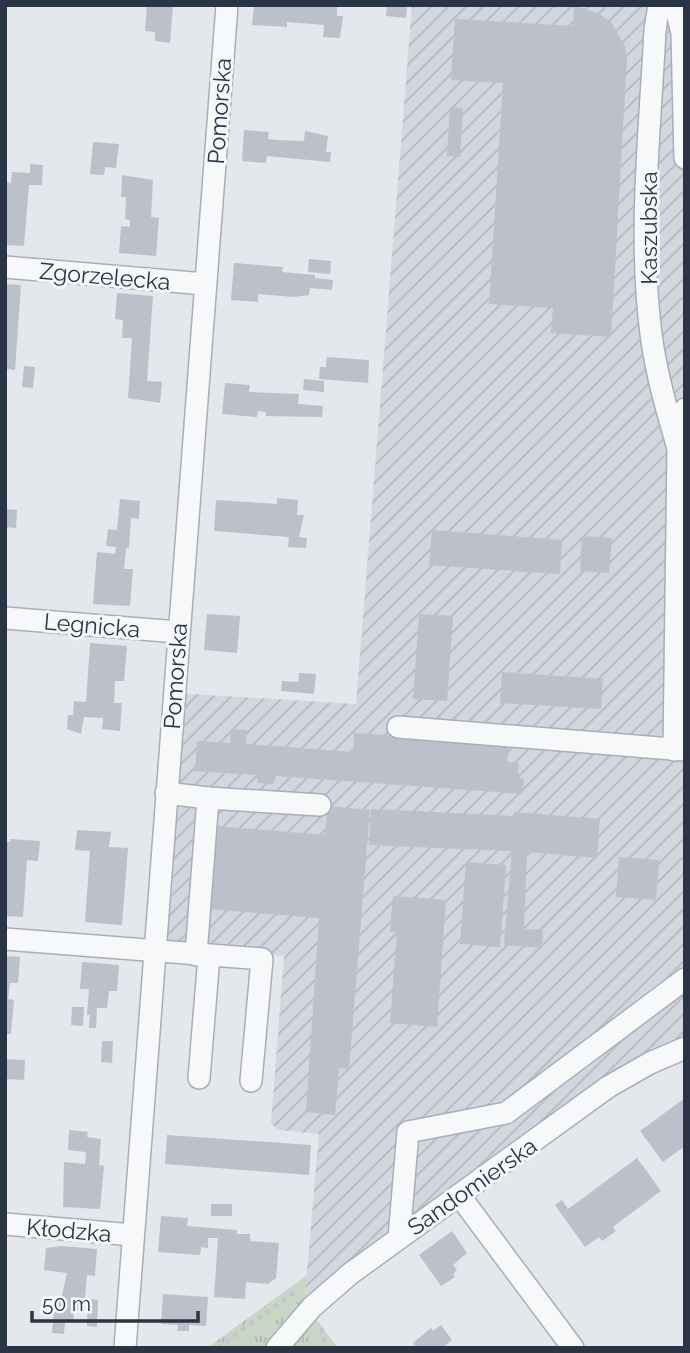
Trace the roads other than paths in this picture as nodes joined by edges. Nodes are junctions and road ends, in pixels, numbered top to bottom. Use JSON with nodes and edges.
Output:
{"nodes":[{"id":1,"x":227,"y":5,"type":"edge"},
{"id":2,"x":659,"y":5,"type":"edge"},
{"id":3,"x":675,"y":5,"type":"edge"},
{"id":4,"x":685,"y":158,"type":"edge"},
{"id":5,"x":5,"y":267,"type":"edge"},
{"id":6,"x":205,"y":284,"type":"junction"},
{"id":7,"x":685,"y":409,"type":"edge"},
{"id":8,"x":678,"y":448,"type":"junction"},
{"id":9,"x":5,"y":618,"type":"edge"},
{"id":10,"x":178,"y":632,"type":"junction"},
{"id":11,"x":398,"y":727,"type":"dead end"},
{"id":12,"x":680,"y":750,"type":"edge"},
{"id":13,"x":166,"y":793,"type":"junction"},
{"id":14,"x":208,"y":798,"type":"junction"},
{"id":15,"x":320,"y":805,"type":"dead end"},
{"id":16,"x":5,"y":939,"type":"edge"},
{"id":17,"x":155,"y":952,"type":"junction"},
{"id":18,"x":202,"y":955,"type":"junction"},
{"id":19,"x":685,"y":979,"type":"edge"},
{"id":20,"x":685,"y":1048,"type":"edge"},
{"id":21,"x":199,"y":1078,"type":"dead end"},
{"id":22,"x":251,"y":1081,"type":"dead end"},
{"id":23,"x":460,"y":1195,"type":"junction"},
{"id":24,"x":5,"y":1224,"type":"edge"},
{"id":25,"x":133,"y":1235,"type":"junction"},
{"id":26,"x":399,"y":1238,"type":"junction"},
{"id":27,"x":283,"y":1345,"type":"edge"},
{"id":28,"x":125,"y":1348,"type":"edge"},
{"id":29,"x":573,"y":1348,"type":"edge"}],
"edges":[{"from":1,"to":6,"type":"street","name":"Pomorska"},
{"from":2,"to":8,"type":"street","name":"Kaszubska"},
{"from":3,"to":4,"type":"street","name":"Kaszubska"},
{"from":5,"to":6,"type":"street","name":"Zgorzelecka"},
{"from":6,"to":10,"type":"street","name":"Pomorska"},
{"from":7,"to":8,"type":"street","name":"Kaszubska"},
{"from":8,"to":12,"type":"street","name":"Kaszubska"},
{"from":9,"to":10,"type":"street","name":"Legnicka"},
{"from":10,"to":13,"type":"street","name":"Pomorska"},
{"from":11,"to":12,"type":"street"},
{"from":13,"to":14,"type":"street"},
{"from":13,"to":17,"type":"street","name":"Pomorska"},
{"from":14,"to":15,"type":"street"},
{"from":14,"to":18,"type":"street"},
{"from":16,"to":17,"type":"street"},
{"from":17,"to":18,"type":"street"},
{"from":17,"to":25,"type":"street","name":"Pomorska"},
{"from":18,"to":21,"type":"street"},
{"from":18,"to":22,"type":"street"},
{"from":19,"to":26,"type":"street"},
{"from":20,"to":23,"type":"street","name":"Sandomierska"},
{"from":23,"to":26,"type":"street","name":"Sandomierska"},
{"from":23,"to":29,"type":"street"},
{"from":24,"to":25,"type":"street","name":"Kłodzka"},
{"from":25,"to":28,"type":"street","name":"Pomorska"},
{"from":26,"to":27,"type":"street","name":"Sandomierska"}]}
